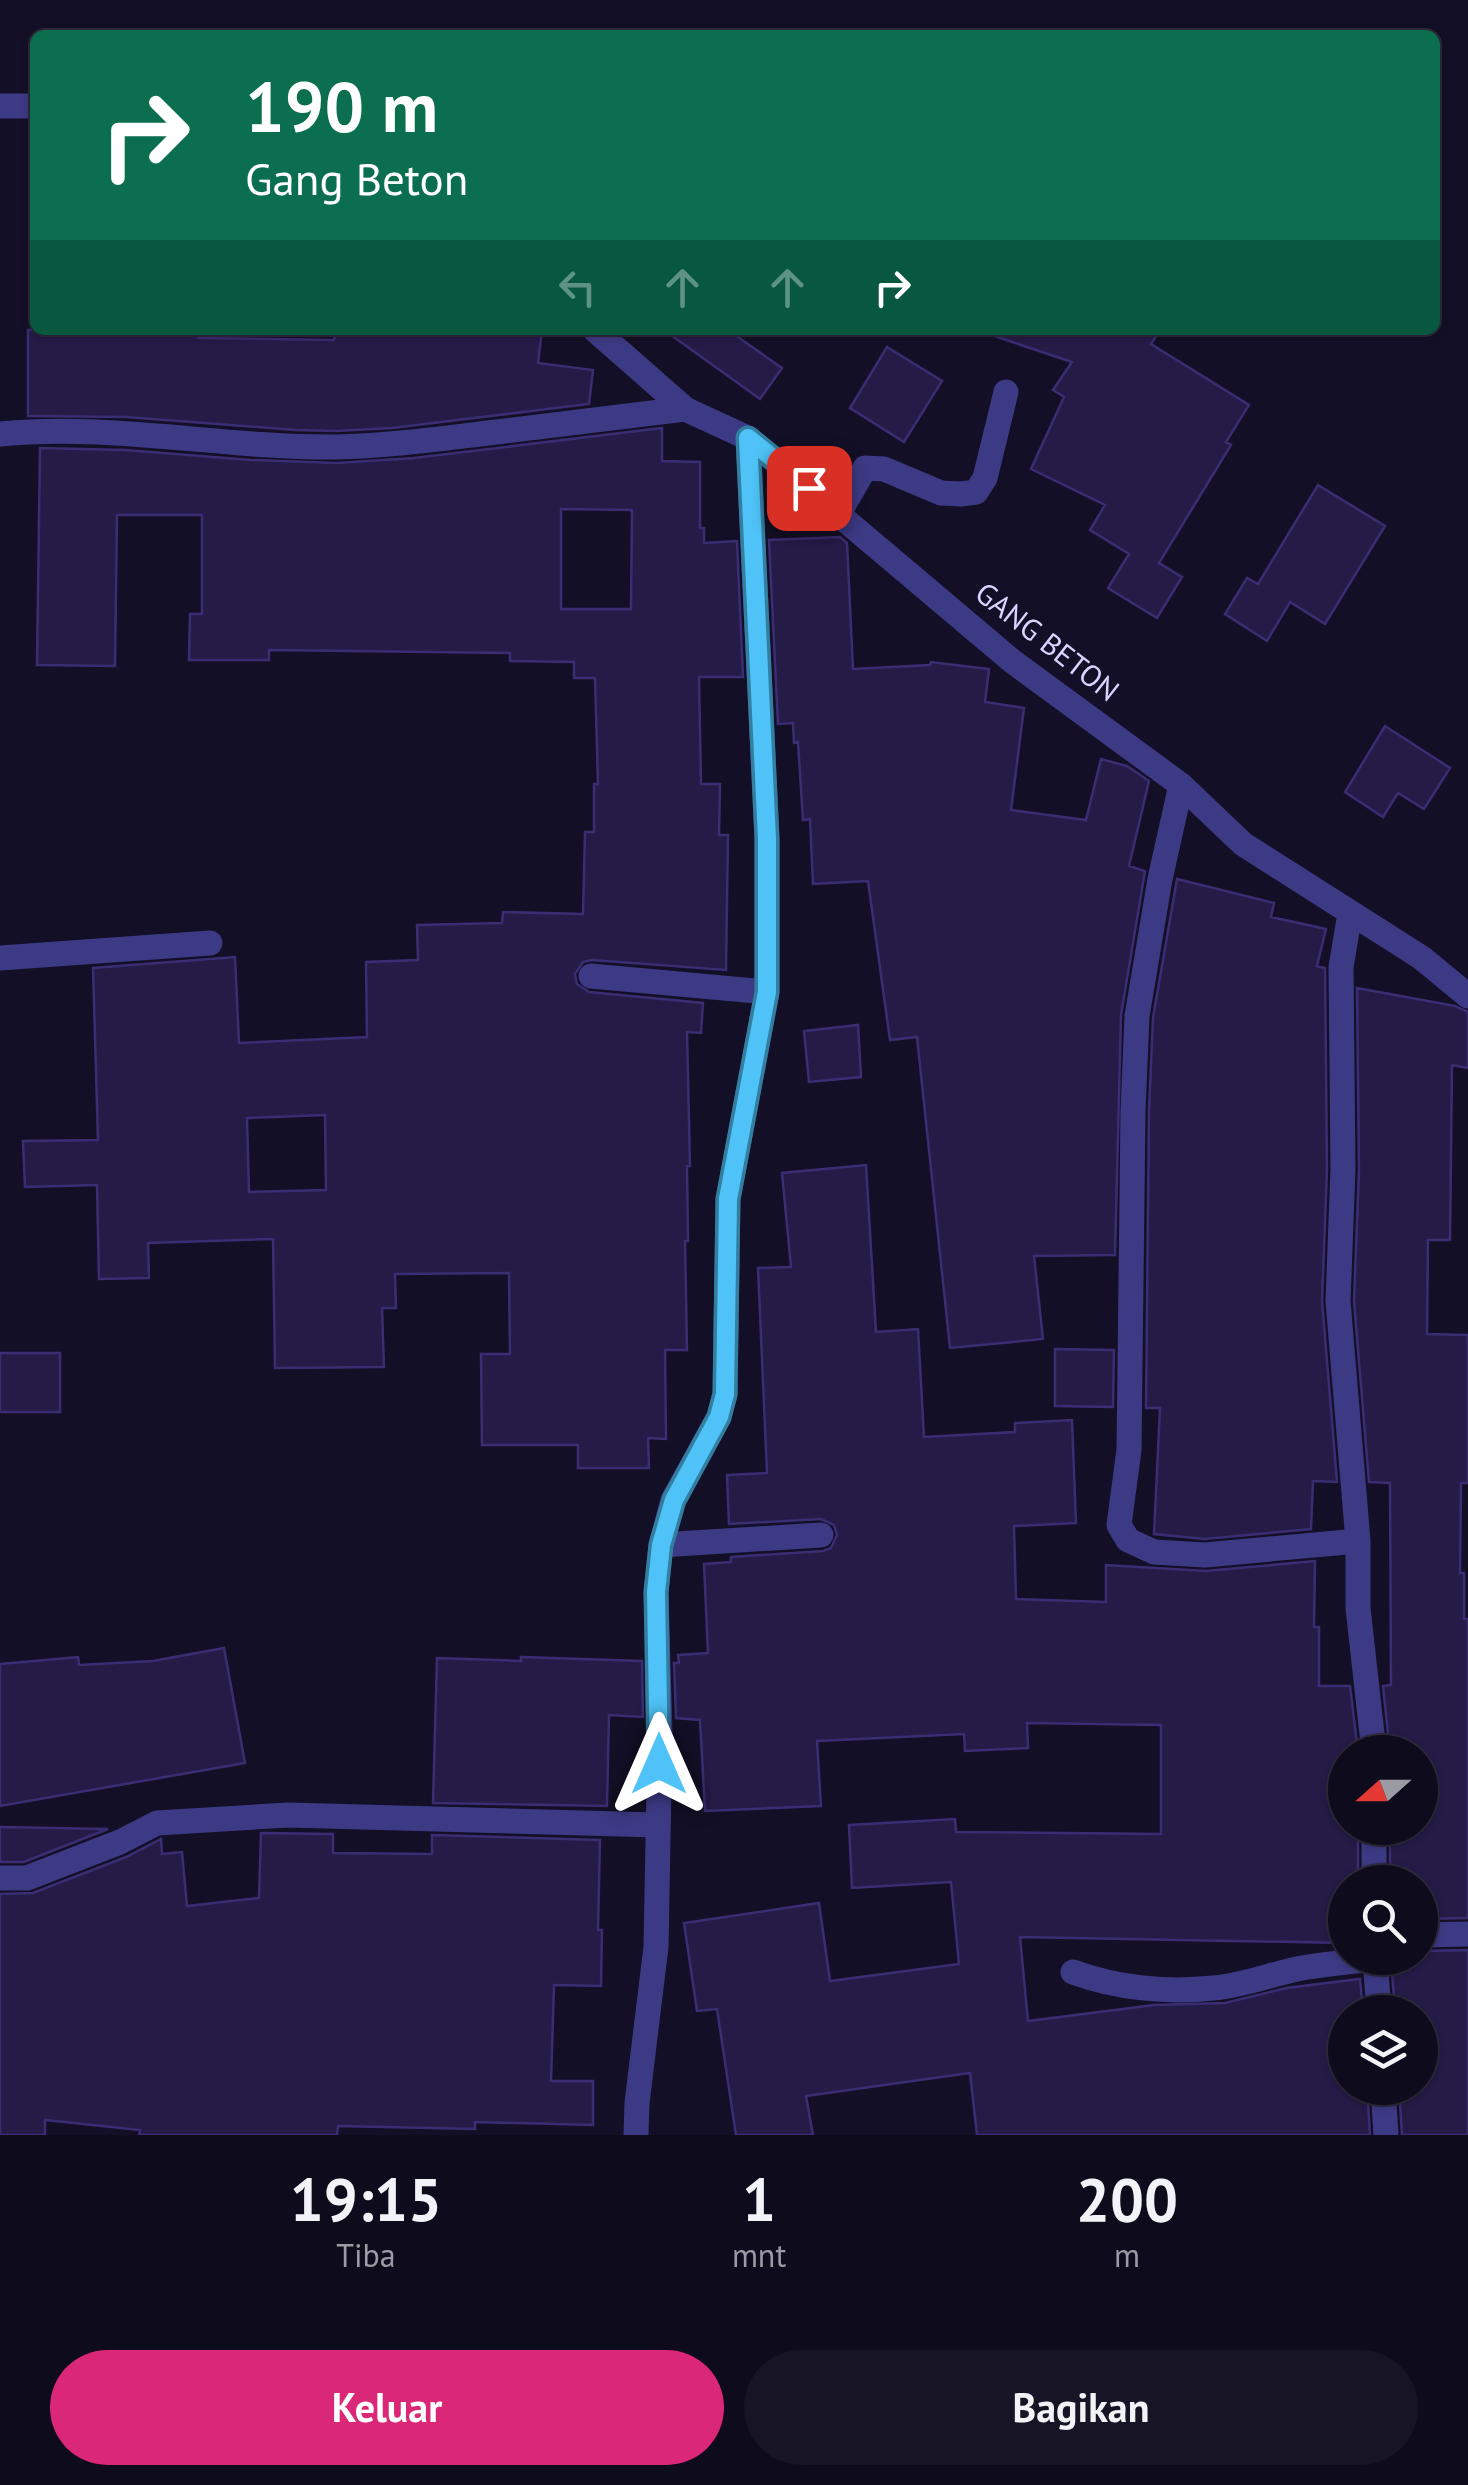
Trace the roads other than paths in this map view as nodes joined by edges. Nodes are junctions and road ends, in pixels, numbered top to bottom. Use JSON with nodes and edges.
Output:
{"nodes":[{"id":1,"x":0,"y":106,"type":"edge"},
{"id":2,"x":30,"y":106,"type":"edge"},
{"id":3,"x":601,"y":335,"type":"edge"},
{"id":4,"x":1006,"y":392,"type":"dead end"},
{"id":5,"x":685,"y":409,"type":"junction"},
{"id":6,"x":0,"y":434,"type":"edge"},
{"id":7,"x":748,"y":438,"type":"junction"},
{"id":8,"x":844,"y":504,"type":"junction"},
{"id":9,"x":1181,"y":785,"type":"junction"},
{"id":10,"x":1350,"y":913,"type":"junction"},
{"id":11,"x":210,"y":944,"type":"dead end"},
{"id":12,"x":0,"y":958,"type":"edge"},
{"id":13,"x":591,"y":976,"type":"dead end"},
{"id":14,"x":767,"y":992,"type":"junction"},
{"id":15,"x":1468,"y":996,"type":"edge"},
{"id":16,"x":820,"y":1535,"type":"dead end"},
{"id":17,"x":1358,"y":1542,"type":"junction"},
{"id":18,"x":661,"y":1545,"type":"junction"},
{"id":19,"x":1372,"y":1735,"type":"edge"},
{"id":20,"x":658,"y":1825,"type":"junction"},
{"id":21,"x":0,"y":1878,"type":"edge"},
{"id":22,"x":1468,"y":1934,"type":"edge"},
{"id":23,"x":1438,"y":1935,"type":"edge"},
{"id":24,"x":1328,"y":1964,"type":"edge"},
{"id":25,"x":1074,"y":1972,"type":"dead end"},
{"id":26,"x":1384,"y":2105,"type":"edge"},
{"id":27,"x":636,"y":2135,"type":"edge"},
{"id":28,"x":1386,"y":2135,"type":"edge"}],
"edges":[{"from":1,"to":2,"type":"street"},
{"from":3,"to":5,"type":"street","name":"GANG BETON"},
{"from":4,"to":8,"type":"street"},
{"from":5,"to":6,"type":"street"},
{"from":5,"to":7,"type":"street","name":"GANG BETON"},
{"from":7,"to":8,"type":"street","name":"GANG BETON"},
{"from":7,"to":14,"type":"street"},
{"from":8,"to":9,"type":"street","name":"GANG BETON"},
{"from":9,"to":10,"type":"street","name":"GANG BETON"},
{"from":9,"to":17,"type":"street"},
{"from":10,"to":15,"type":"street","name":"GANG BETON"},
{"from":10,"to":17,"type":"street"},
{"from":11,"to":12,"type":"street"},
{"from":13,"to":14,"type":"street"},
{"from":14,"to":18,"type":"street"},
{"from":16,"to":18,"type":"street"},
{"from":17,"to":19,"type":"street"},
{"from":18,"to":20,"type":"street"},
{"from":20,"to":21,"type":"street"},
{"from":20,"to":27,"type":"street"},
{"from":22,"to":23,"type":"street"},
{"from":24,"to":25,"type":"street"},
{"from":26,"to":28,"type":"street"}]}
